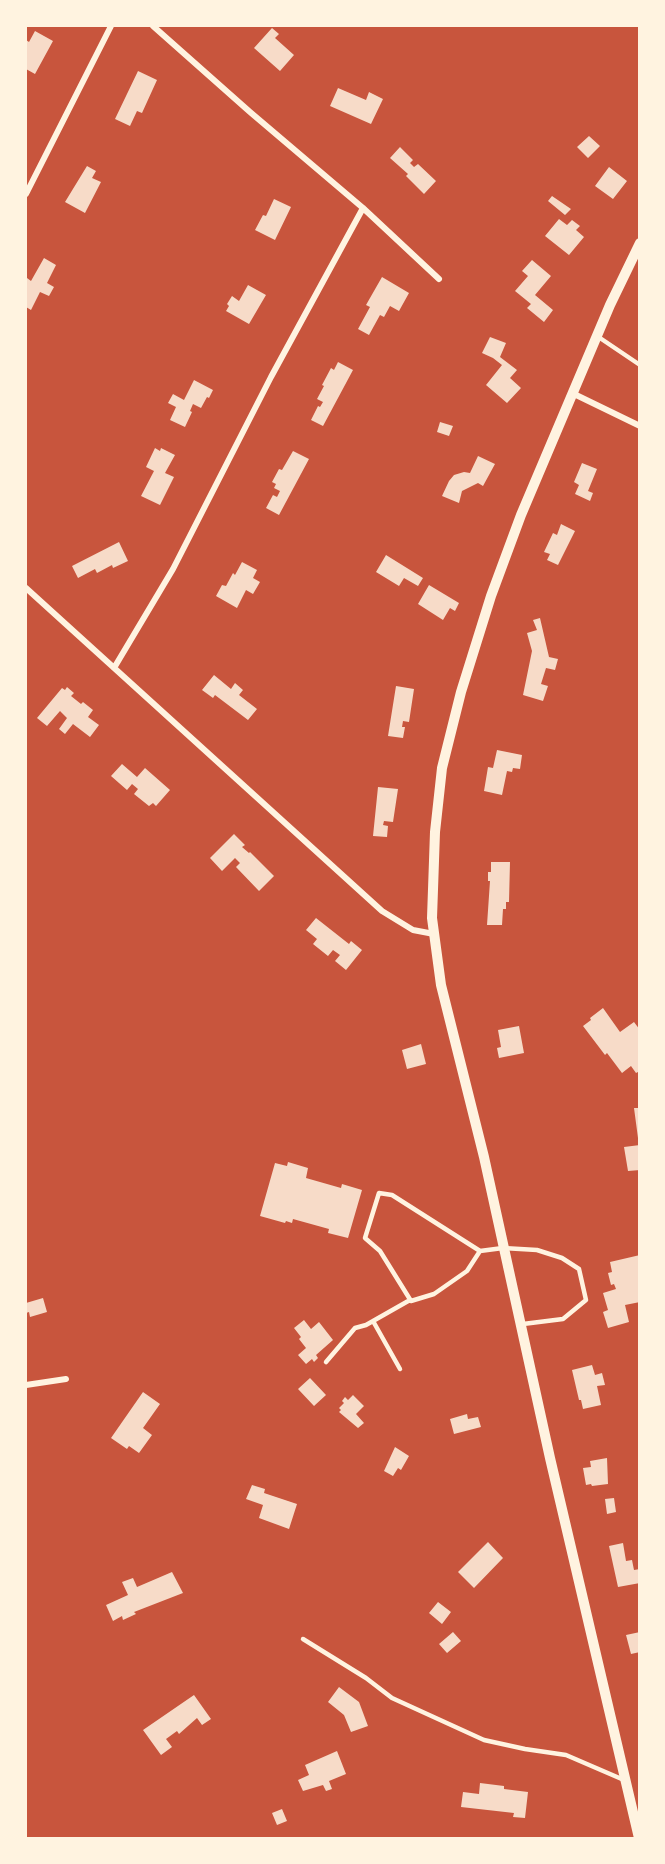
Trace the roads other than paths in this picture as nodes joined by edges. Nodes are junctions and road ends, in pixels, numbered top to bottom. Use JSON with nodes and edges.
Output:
{"nodes":[{"id":1,"x":111,"y":26,"type":"edge"},
{"id":2,"x":153,"y":26,"type":"edge"},
{"id":3,"x":26,"y":194,"type":"edge"},
{"id":4,"x":363,"y":208,"type":"junction"},
{"id":5,"x":639,"y":243,"type":"edge"},
{"id":6,"x":439,"y":279,"type":"dead end"},
{"id":7,"x":597,"y":336,"type":"junction"},
{"id":8,"x":639,"y":365,"type":"edge"},
{"id":9,"x":572,"y":393,"type":"junction"},
{"id":10,"x":639,"y":426,"type":"edge"},
{"id":11,"x":26,"y":588,"type":"edge"},
{"id":12,"x":114,"y":668,"type":"junction"},
{"id":13,"x":434,"y":934,"type":"junction"},
{"id":14,"x":503,"y":1248,"type":"junction"},
{"id":15,"x":480,"y":1251,"type":"junction"},
{"id":16,"x":410,"y":1300,"type":"junction"},
{"id":17,"x":373,"y":1321,"type":"junction"},
{"id":18,"x":521,"y":1324,"type":"junction"},
{"id":19,"x":326,"y":1362,"type":"dead end"},
{"id":20,"x":400,"y":1369,"type":"dead end"},
{"id":21,"x":66,"y":1379,"type":"dead end"},
{"id":22,"x":26,"y":1385,"type":"edge"},
{"id":23,"x":303,"y":1639,"type":"dead end"},
{"id":24,"x":624,"y":1781,"type":"junction"},
{"id":25,"x":639,"y":1839,"type":"edge"}],
"edges":[{"from":1,"to":3,"type":"street"},
{"from":2,"to":4,"type":"street"},
{"from":4,"to":6,"type":"street"},
{"from":4,"to":12,"type":"street"},
{"from":5,"to":7,"type":"street"},
{"from":7,"to":8,"type":"lane"},
{"from":7,"to":9,"type":"street"},
{"from":9,"to":10,"type":"street"},
{"from":9,"to":13,"type":"street"},
{"from":11,"to":12,"type":"street"},
{"from":12,"to":13,"type":"street"},
{"from":13,"to":14,"type":"street"},
{"from":14,"to":15,"type":"lane"},
{"from":14,"to":18,"type":"street"},
{"from":14,"to":18,"type":"lane"},
{"from":15,"to":16,"type":"lane"},
{"from":15,"to":16,"type":"lane"},
{"from":16,"to":17,"type":"lane"},
{"from":17,"to":19,"type":"lane"},
{"from":17,"to":20,"type":"lane"},
{"from":18,"to":24,"type":"street"},
{"from":21,"to":22,"type":"street"},
{"from":23,"to":24,"type":"lane"},
{"from":24,"to":25,"type":"street"}]}
